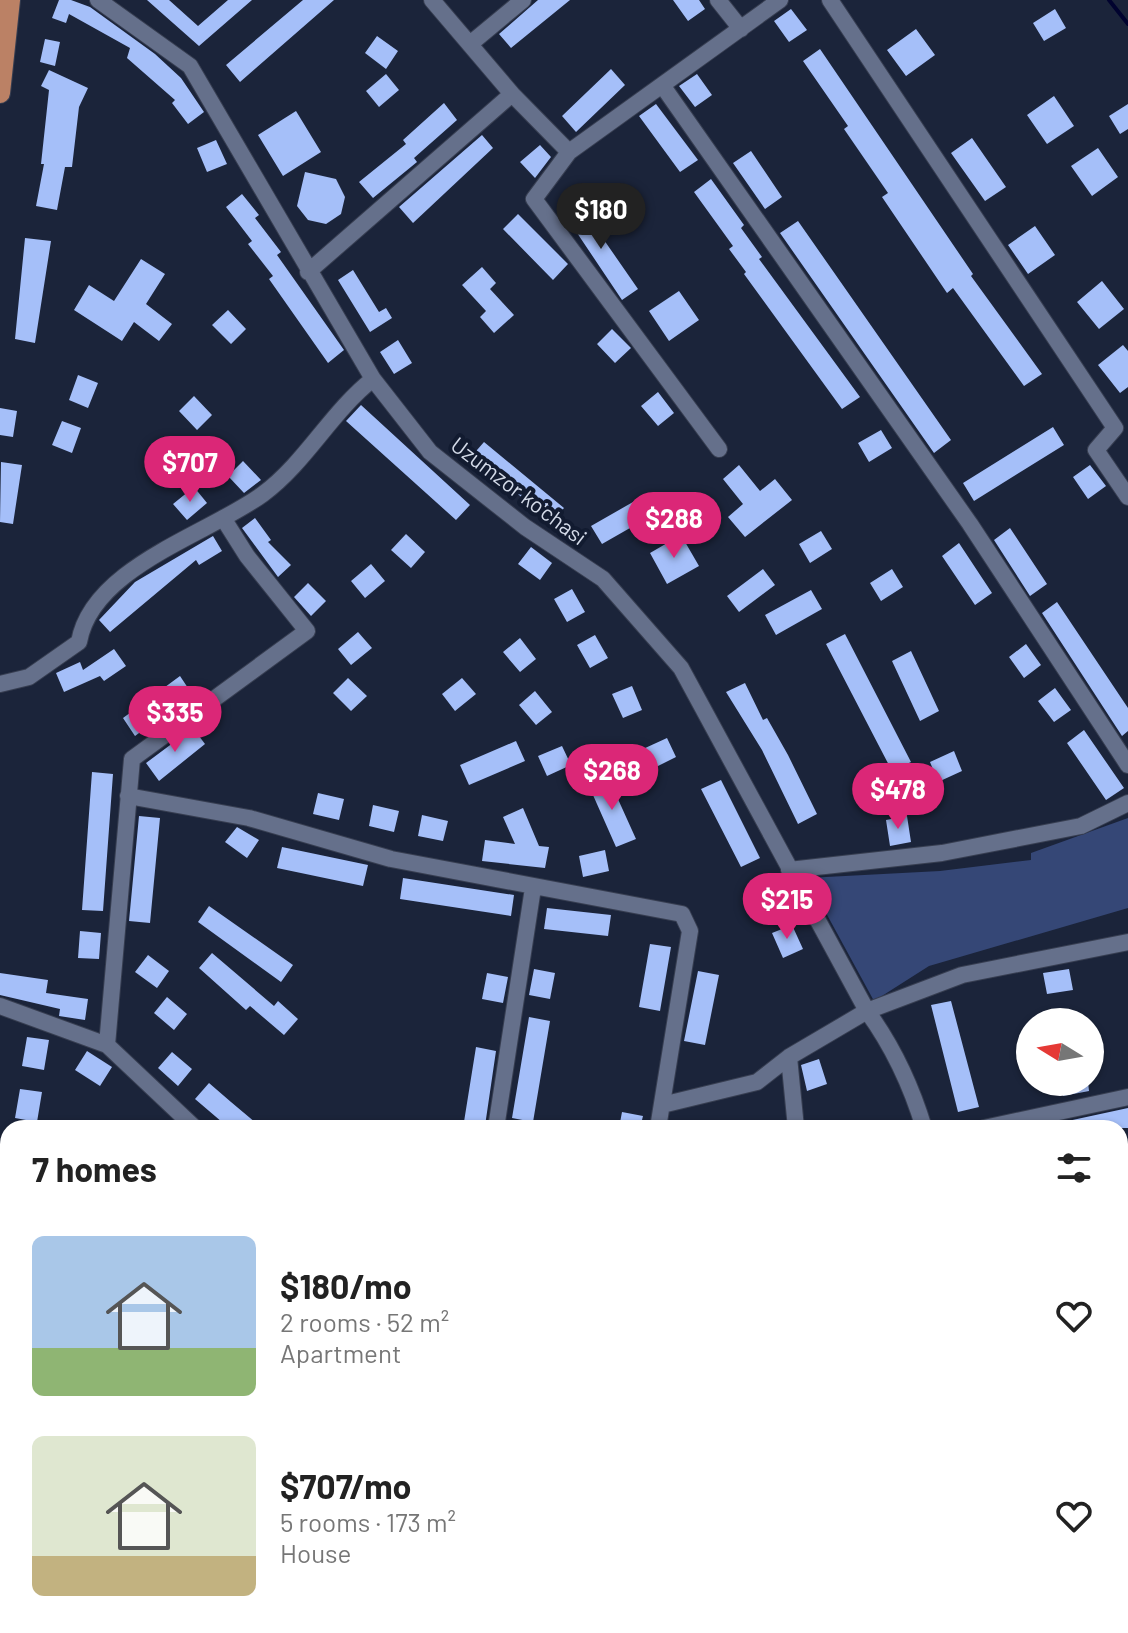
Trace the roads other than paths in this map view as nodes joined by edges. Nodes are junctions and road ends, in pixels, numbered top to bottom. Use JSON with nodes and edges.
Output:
{"nodes":[{"id":1,"x":10,"y":0,"type":"edge"},
{"id":2,"x":98,"y":0,"type":"edge"},
{"id":3,"x":432,"y":0,"type":"edge"},
{"id":4,"x":523,"y":0,"type":"edge"},
{"id":5,"x":718,"y":0,"type":"edge"},
{"id":6,"x":780,"y":0,"type":"edge"},
{"id":7,"x":830,"y":0,"type":"edge"},
{"id":8,"x":741,"y":29,"type":"junction"},
{"id":9,"x":470,"y":44,"type":"junction"},
{"id":10,"x":662,"y":85,"type":"junction"},
{"id":11,"x":0,"y":93,"type":"edge"},
{"id":12,"x":512,"y":94,"type":"junction"},
{"id":13,"x":569,"y":152,"type":"junction"},
{"id":14,"x":308,"y":272,"type":"junction"},
{"id":15,"x":373,"y":379,"type":"junction"},
{"id":16,"x":719,"y":449,"type":"dead end"},
{"id":17,"x":1128,"y":497,"type":"edge"},
{"id":18,"x":223,"y":518,"type":"junction"},
{"id":19,"x":0,"y":684,"type":"edge"},
{"id":20,"x":1128,"y":765,"type":"edge"},
{"id":21,"x":128,"y":796,"type":"junction"},
{"id":22,"x":1128,"y":803,"type":"edge"},
{"id":23,"x":789,"y":870,"type":"junction"},
{"id":24,"x":533,"y":888,"type":"junction"},
{"id":25,"x":1128,"y":942,"type":"edge"},
{"id":26,"x":0,"y":1006,"type":"edge"},
{"id":27,"x":867,"y":1011,"type":"junction"},
{"id":28,"x":107,"y":1045,"type":"junction"},
{"id":29,"x":789,"y":1057,"type":"junction"},
{"id":30,"x":1128,"y":1097,"type":"edge"},
{"id":31,"x":662,"y":1105,"type":"junction"},
{"id":32,"x":187,"y":1120,"type":"edge"},
{"id":33,"x":497,"y":1120,"type":"edge"},
{"id":34,"x":659,"y":1120,"type":"edge"},
{"id":35,"x":795,"y":1120,"type":"edge"},
{"id":36,"x":922,"y":1120,"type":"edge"},
{"id":37,"x":1021,"y":1120,"type":"edge"}],
"edges":[{"from":1,"to":11,"type":"main road"},
{"from":2,"to":14,"type":"street","name":"Uzumzor ko'chasi"},
{"from":3,"to":9,"type":"street"},
{"from":4,"to":9,"type":"street"},
{"from":5,"to":8,"type":"street"},
{"from":6,"to":8,"type":"street"},
{"from":7,"to":17,"type":"street"},
{"from":8,"to":10,"type":"street"},
{"from":9,"to":12,"type":"street"},
{"from":10,"to":13,"type":"street"},
{"from":10,"to":20,"type":"street"},
{"from":12,"to":13,"type":"street"},
{"from":12,"to":14,"type":"street"},
{"from":13,"to":16,"type":"street"},
{"from":14,"to":15,"type":"street","name":"Uzumzor ko'chasi"},
{"from":15,"to":18,"type":"street"},
{"from":15,"to":23,"type":"street","name":"Uzumzor ko'chasi"},
{"from":18,"to":19,"type":"street"},
{"from":18,"to":21,"type":"street"},
{"from":21,"to":24,"type":"street"},
{"from":21,"to":28,"type":"street"},
{"from":22,"to":23,"type":"street"},
{"from":23,"to":27,"type":"street","name":"Uzumzor ko'chasi"},
{"from":24,"to":31,"type":"street"},
{"from":24,"to":33,"type":"street"},
{"from":25,"to":27,"type":"street"},
{"from":26,"to":28,"type":"street"},
{"from":27,"to":29,"type":"street"},
{"from":27,"to":36,"type":"street","name":"Uzumzor ko'chasi"},
{"from":28,"to":32,"type":"street"},
{"from":29,"to":31,"type":"street"},
{"from":29,"to":35,"type":"street"},
{"from":30,"to":37,"type":"street"},
{"from":31,"to":34,"type":"street"}]}
